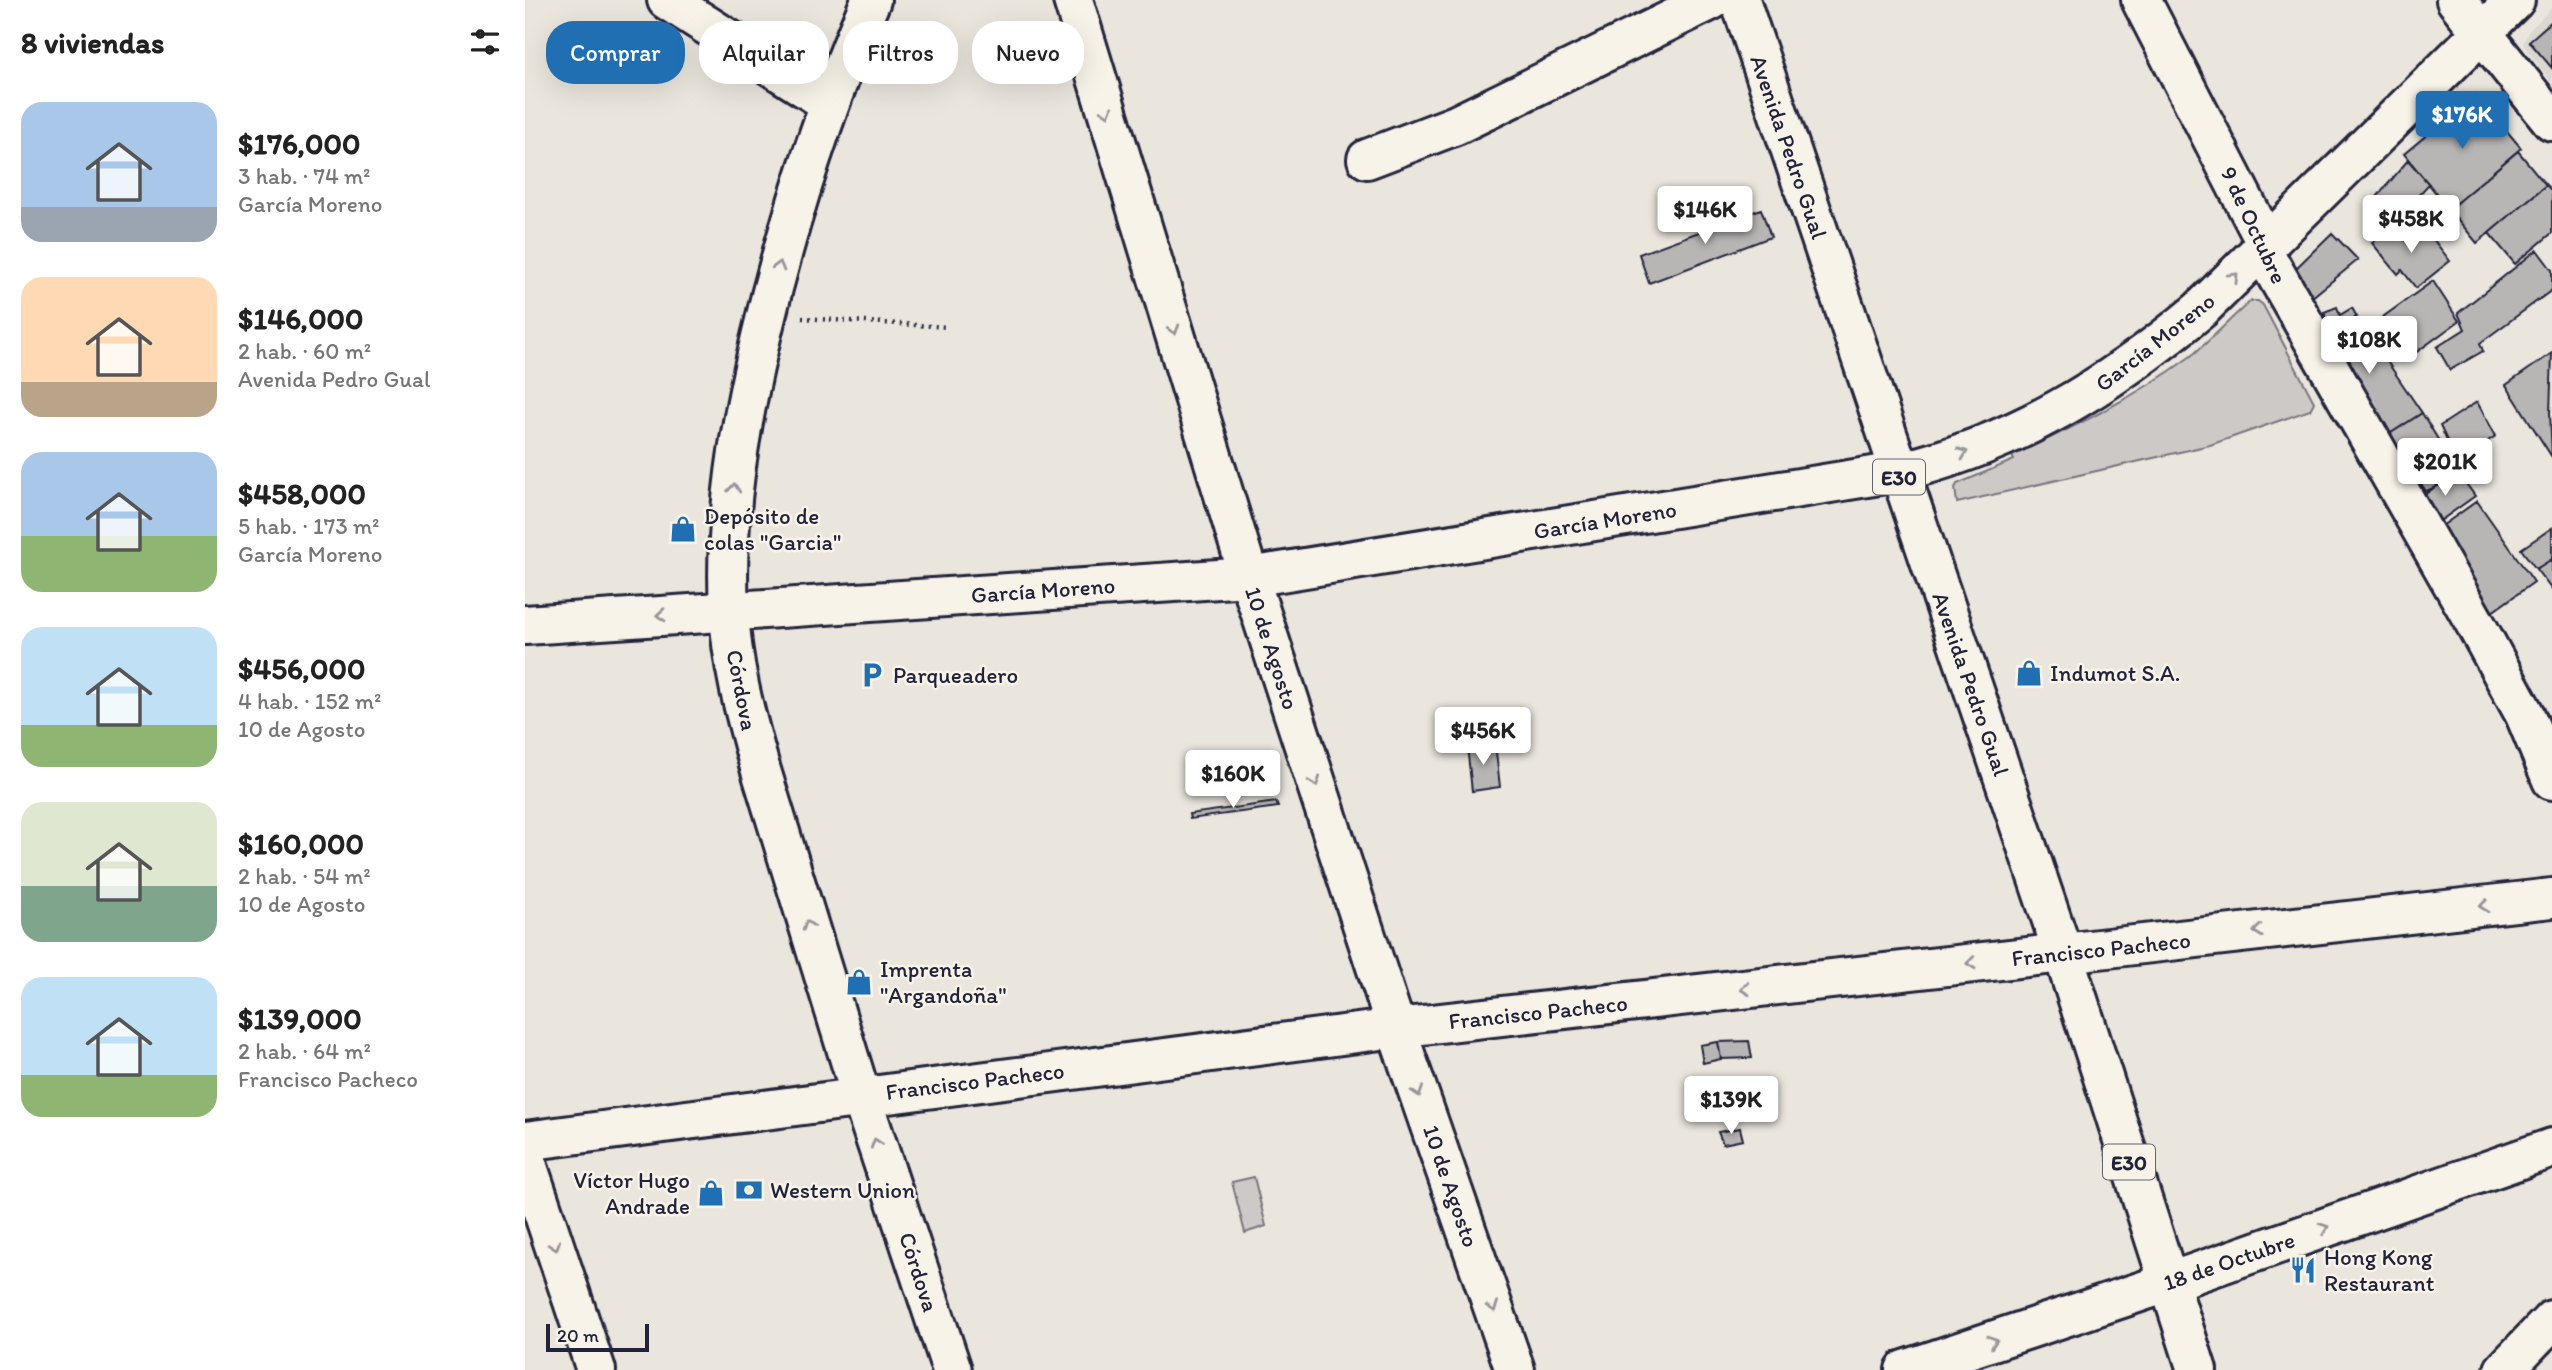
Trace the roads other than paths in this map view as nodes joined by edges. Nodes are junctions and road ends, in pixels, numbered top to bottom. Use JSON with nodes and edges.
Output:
{"nodes":[{"id":1,"x":667,"y":0,"type":"edge"},
{"id":2,"x":871,"y":0,"type":"edge"},
{"id":3,"x":1073,"y":0,"type":"edge"},
{"id":4,"x":1712,"y":0,"type":"edge"},
{"id":5,"x":1740,"y":0,"type":"edge"},
{"id":6,"x":2141,"y":0,"type":"edge"},
{"id":7,"x":2456,"y":0,"type":"edge"},
{"id":8,"x":2515,"y":0,"type":"edge"},
{"id":9,"x":2483,"y":34,"type":"junction"},
{"id":10,"x":829,"y":103,"type":"junction"},
{"id":11,"x":2552,"y":121,"type":"edge"},
{"id":12,"x":1367,"y":159,"type":"dead end"},
{"id":13,"x":2265,"y":247,"type":"junction"},
{"id":14,"x":1898,"y":472,"type":"junction"},
{"id":15,"x":1249,"y":577,"type":"junction"},
{"id":16,"x":729,"y":610,"type":"junction"},
{"id":17,"x":525,"y":625,"type":"edge"},
{"id":18,"x":2552,"y":780,"type":"edge"},
{"id":19,"x":2552,"y":898,"type":"edge"},
{"id":20,"x":2063,"y":953,"type":"junction"},
{"id":21,"x":1396,"y":1028,"type":"junction"},
{"id":22,"x":861,"y":1096,"type":"junction"},
{"id":23,"x":525,"y":1141,"type":"edge"},
{"id":24,"x":2552,"y":1148,"type":"edge"},
{"id":25,"x":525,"y":1158,"type":"edge"},
{"id":26,"x":2167,"y":1283,"type":"junction"},
{"id":27,"x":2552,"y":1320,"type":"edge"},
{"id":28,"x":597,"y":1370,"type":"edge"},
{"id":29,"x":952,"y":1370,"type":"edge"},
{"id":30,"x":1515,"y":1370,"type":"edge"},
{"id":31,"x":1905,"y":1370,"type":"edge"},
{"id":32,"x":2197,"y":1370,"type":"edge"},
{"id":33,"x":2504,"y":1370,"type":"edge"}],
"edges":[{"from":1,"to":10,"type":"main road"},
{"from":2,"to":10,"type":"main road","name":"Córdova"},
{"from":3,"to":15,"type":"main road","name":"10 de Agosto","one_way":true},
{"from":4,"to":12,"type":"main road"},
{"from":5,"to":14,"type":"main road","name":"Avenida Pedro Gual","number":"E30"},
{"from":6,"to":13,"type":"main road","name":"9 de Octubre"},
{"from":7,"to":9,"type":"main road"},
{"from":8,"to":9,"type":"main road","name":"García Moreno"},
{"from":9,"to":11,"type":"main road"},
{"from":9,"to":13,"type":"main road","name":"García Moreno"},
{"from":16,"to":10,"type":"main road","name":"Córdova","one_way":true},
{"from":14,"to":13,"type":"main road","name":"García Moreno","one_way":true},
{"from":13,"to":18,"type":"main road","name":"9 de Octubre"},
{"from":14,"to":15,"type":"main road","name":"García Moreno"},
{"from":14,"to":20,"type":"main road","name":"Avenida Pedro Gual","number":"E30"},
{"from":15,"to":16,"type":"main road","name":"García Moreno"},
{"from":15,"to":21,"type":"main road","name":"10 de Agosto","one_way":true},
{"from":16,"to":17,"type":"main road","name":"García Moreno","one_way":true},
{"from":22,"to":16,"type":"main road","name":"Córdova","one_way":true},
{"from":19,"to":20,"type":"main road","name":"Francisco Pacheco","one_way":true},
{"from":20,"to":21,"type":"main road","name":"Francisco Pacheco","one_way":true},
{"from":20,"to":26,"type":"main road","name":"Avenida Pedro Gual","number":"E30"},
{"from":21,"to":22,"type":"main road","name":"Francisco Pacheco"},
{"from":21,"to":30,"type":"main road","name":"10 de Agosto","one_way":true},
{"from":22,"to":23,"type":"main road","name":"Francisco Pacheco"},
{"from":29,"to":22,"type":"main road","name":"Córdova","one_way":true},
{"from":26,"to":24,"type":"main road","name":"18 de Octubre","one_way":true},
{"from":25,"to":28,"type":"main road","one_way":true},
{"from":31,"to":26,"type":"main road","name":"18 de Octubre","one_way":true},
{"from":26,"to":32,"type":"main road","name":"Avenida Pedro Gual","number":"E30"},
{"from":27,"to":33,"type":"main road"}]}
